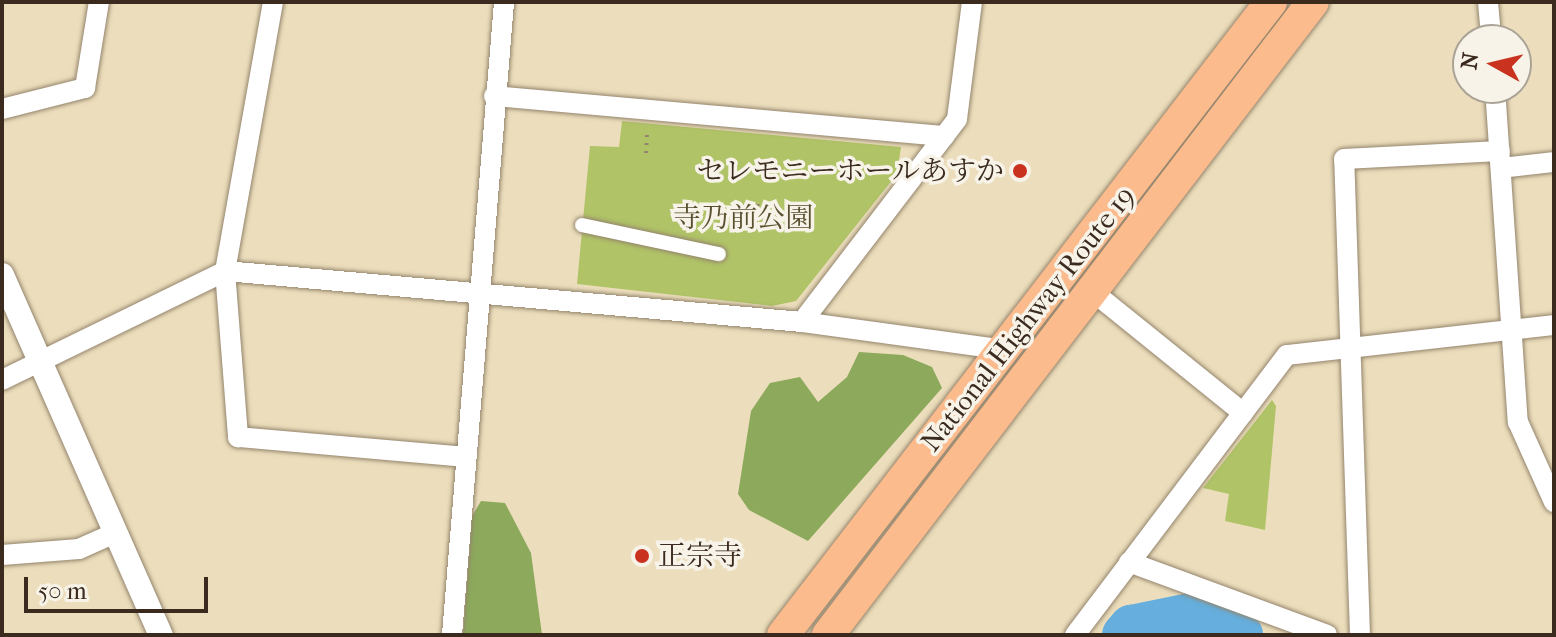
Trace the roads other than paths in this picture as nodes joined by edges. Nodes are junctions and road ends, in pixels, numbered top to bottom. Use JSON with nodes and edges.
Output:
{"nodes":[{"id":1,"x":99,"y":2,"type":"edge"},
{"id":2,"x":273,"y":2,"type":"edge"},
{"id":3,"x":504,"y":2,"type":"edge"},
{"id":4,"x":972,"y":2,"type":"edge"},
{"id":5,"x":1271,"y":2,"type":"edge"},
{"id":6,"x":1313,"y":2,"type":"edge"},
{"id":7,"x":1488,"y":2,"type":"edge"},
{"id":8,"x":1490,"y":24,"type":"edge"},
{"id":9,"x":494,"y":96,"type":"junction"},
{"id":10,"x":1496,"y":104,"type":"edge"},
{"id":11,"x":2,"y":109,"type":"edge"},
{"id":12,"x":944,"y":136,"type":"junction"},
{"id":13,"x":1501,"y":160,"type":"junction"},
{"id":14,"x":1554,"y":162,"type":"edge"},
{"id":15,"x":582,"y":225,"type":"dead end"},
{"id":16,"x":719,"y":254,"type":"dead end"},
{"id":17,"x":225,"y":271,"type":"junction"},
{"id":18,"x":2,"y":275,"type":"edge"},
{"id":19,"x":478,"y":290,"type":"junction"},
{"id":20,"x":1092,"y":291,"type":"junction"},
{"id":21,"x":802,"y":322,"type":"junction"},
{"id":22,"x":1554,"y":325,"type":"edge"},
{"id":23,"x":1516,"y":326,"type":"junction"},
{"id":24,"x":1350,"y":348,"type":"junction"},
{"id":25,"x":1006,"y":350,"type":"junction"},
{"id":26,"x":40,"y":365,"type":"junction"},
{"id":27,"x":2,"y":380,"type":"edge"},
{"id":28,"x":1243,"y":413,"type":"junction"},
{"id":29,"x":465,"y":457,"type":"junction"},
{"id":30,"x":1554,"y":502,"type":"edge"},
{"id":31,"x":115,"y":533,"type":"junction"},
{"id":32,"x":2,"y":555,"type":"edge"},
{"id":33,"x":1129,"y":562,"type":"junction"},
{"id":34,"x":161,"y":635,"type":"edge"},
{"id":35,"x":452,"y":635,"type":"edge"},
{"id":36,"x":783,"y":635,"type":"edge"},
{"id":37,"x":828,"y":635,"type":"edge"},
{"id":38,"x":1075,"y":635,"type":"edge"},
{"id":39,"x":1327,"y":635,"type":"edge"},
{"id":40,"x":1360,"y":635,"type":"edge"}],
"edges":[{"from":1,"to":11,"type":"street"},
{"from":2,"to":17,"type":"street"},
{"from":3,"to":9,"type":"street"},
{"from":4,"to":12,"type":"street"},
{"from":5,"to":25,"type":"highway","name":"National Highway Route 19"},
{"from":6,"to":20,"type":"highway","name":"National Highway Route 19"},
{"from":7,"to":8,"type":"street"},
{"from":9,"to":12,"type":"street"},
{"from":9,"to":19,"type":"street"},
{"from":10,"to":13,"type":"street"},
{"from":12,"to":21,"type":"street"},
{"from":13,"to":14,"type":"street"},
{"from":13,"to":23,"type":"street"},
{"from":13,"to":24,"type":"street"},
{"from":15,"to":16,"type":"street"},
{"from":17,"to":19,"type":"street"},
{"from":17,"to":26,"type":"street"},
{"from":17,"to":29,"type":"street"},
{"from":18,"to":26,"type":"street"},
{"from":19,"to":21,"type":"street"},
{"from":19,"to":29,"type":"street"},
{"from":20,"to":28,"type":"street"},
{"from":20,"to":37,"type":"highway","name":"National Highway Route 19"},
{"from":21,"to":25,"type":"street"},
{"from":22,"to":23,"type":"street"},
{"from":23,"to":24,"type":"street"},
{"from":23,"to":30,"type":"street"},
{"from":24,"to":28,"type":"street"},
{"from":24,"to":40,"type":"street"},
{"from":25,"to":36,"type":"highway","name":"National Highway Route 19"},
{"from":26,"to":27,"type":"street"},
{"from":26,"to":31,"type":"street"},
{"from":28,"to":33,"type":"street"},
{"from":29,"to":35,"type":"street"},
{"from":31,"to":32,"type":"street"},
{"from":31,"to":34,"type":"street"},
{"from":33,"to":38,"type":"street"},
{"from":33,"to":39,"type":"street"}]}
